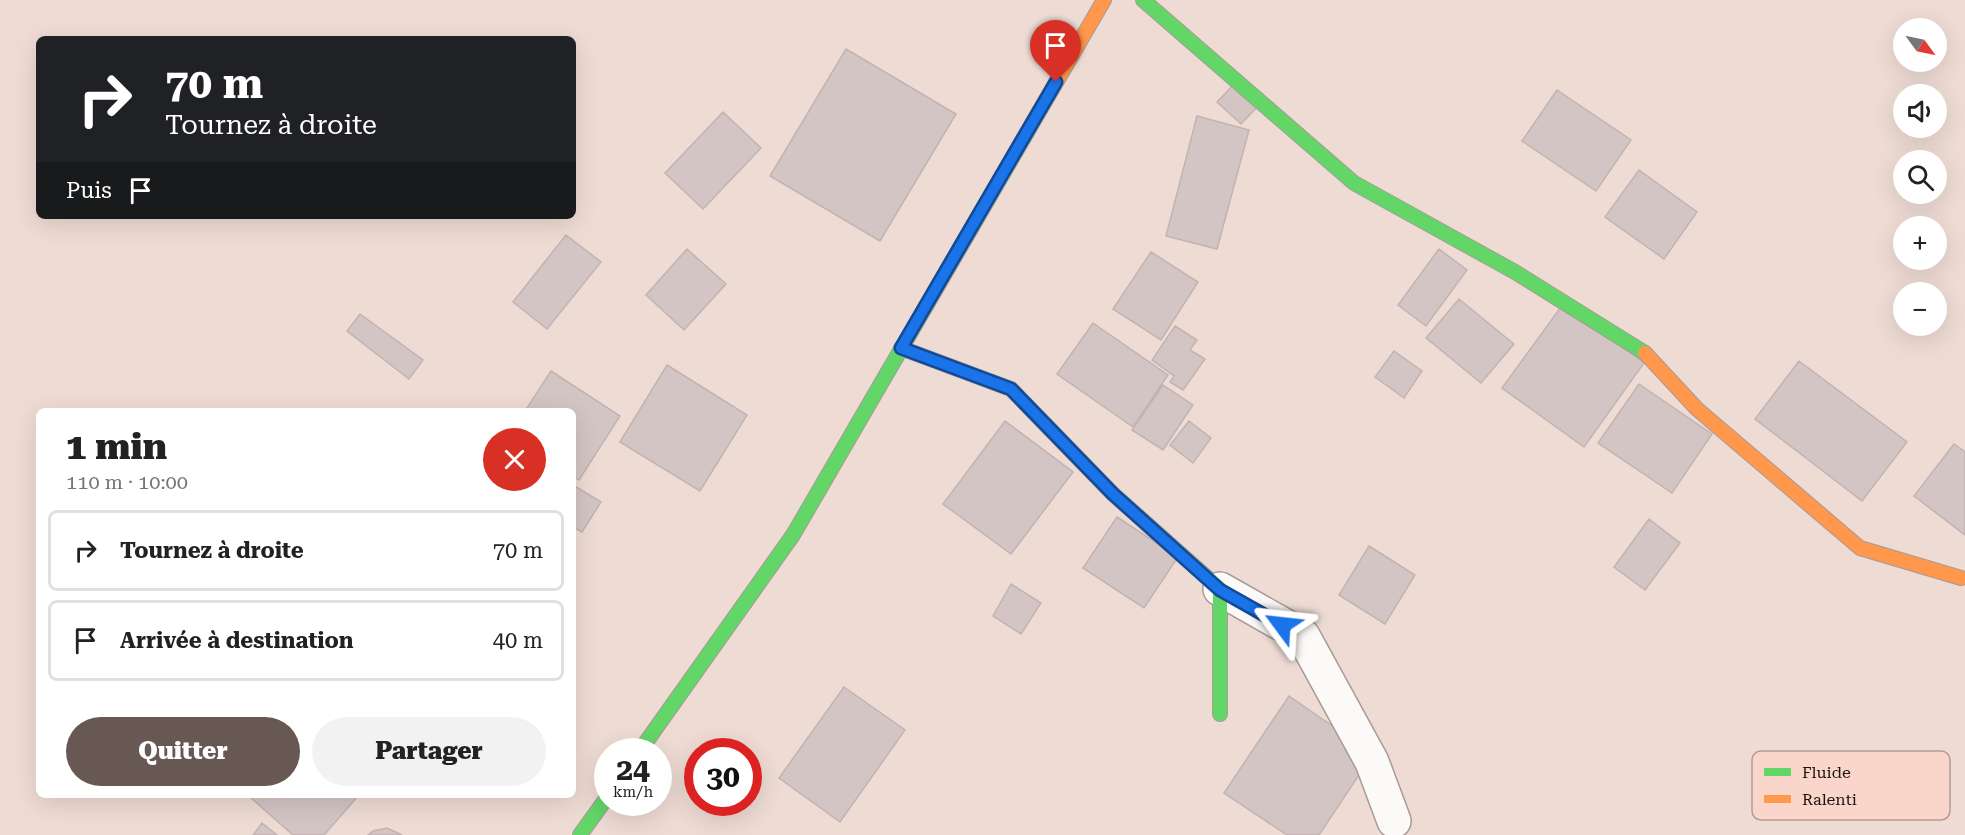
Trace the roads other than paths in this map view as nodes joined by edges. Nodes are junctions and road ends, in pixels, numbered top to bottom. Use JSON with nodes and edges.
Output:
{"nodes":[{"id":1,"x":1104,"y":0,"type":"edge"},
{"id":2,"x":1143,"y":0,"type":"edge"},
{"id":3,"x":901,"y":348,"type":"junction"},
{"id":4,"x":1961,"y":578,"type":"dead end"},
{"id":5,"x":1220,"y":590,"type":"junction"},
{"id":6,"x":1220,"y":714,"type":"dead end"},
{"id":7,"x":649,"y":738,"type":"edge"},
{"id":8,"x":594,"y":816,"type":"edge"},
{"id":9,"x":1394,"y":821,"type":"dead end"},
{"id":10,"x":580,"y":835,"type":"edge"}],
"edges":[{"from":1,"to":3,"type":"street"},
{"from":2,"to":4,"type":"street"},
{"from":3,"to":5,"type":"street"},
{"from":3,"to":7,"type":"street"},
{"from":5,"to":6,"type":"street"},
{"from":5,"to":9,"type":"street"},
{"from":8,"to":10,"type":"street"}]}
